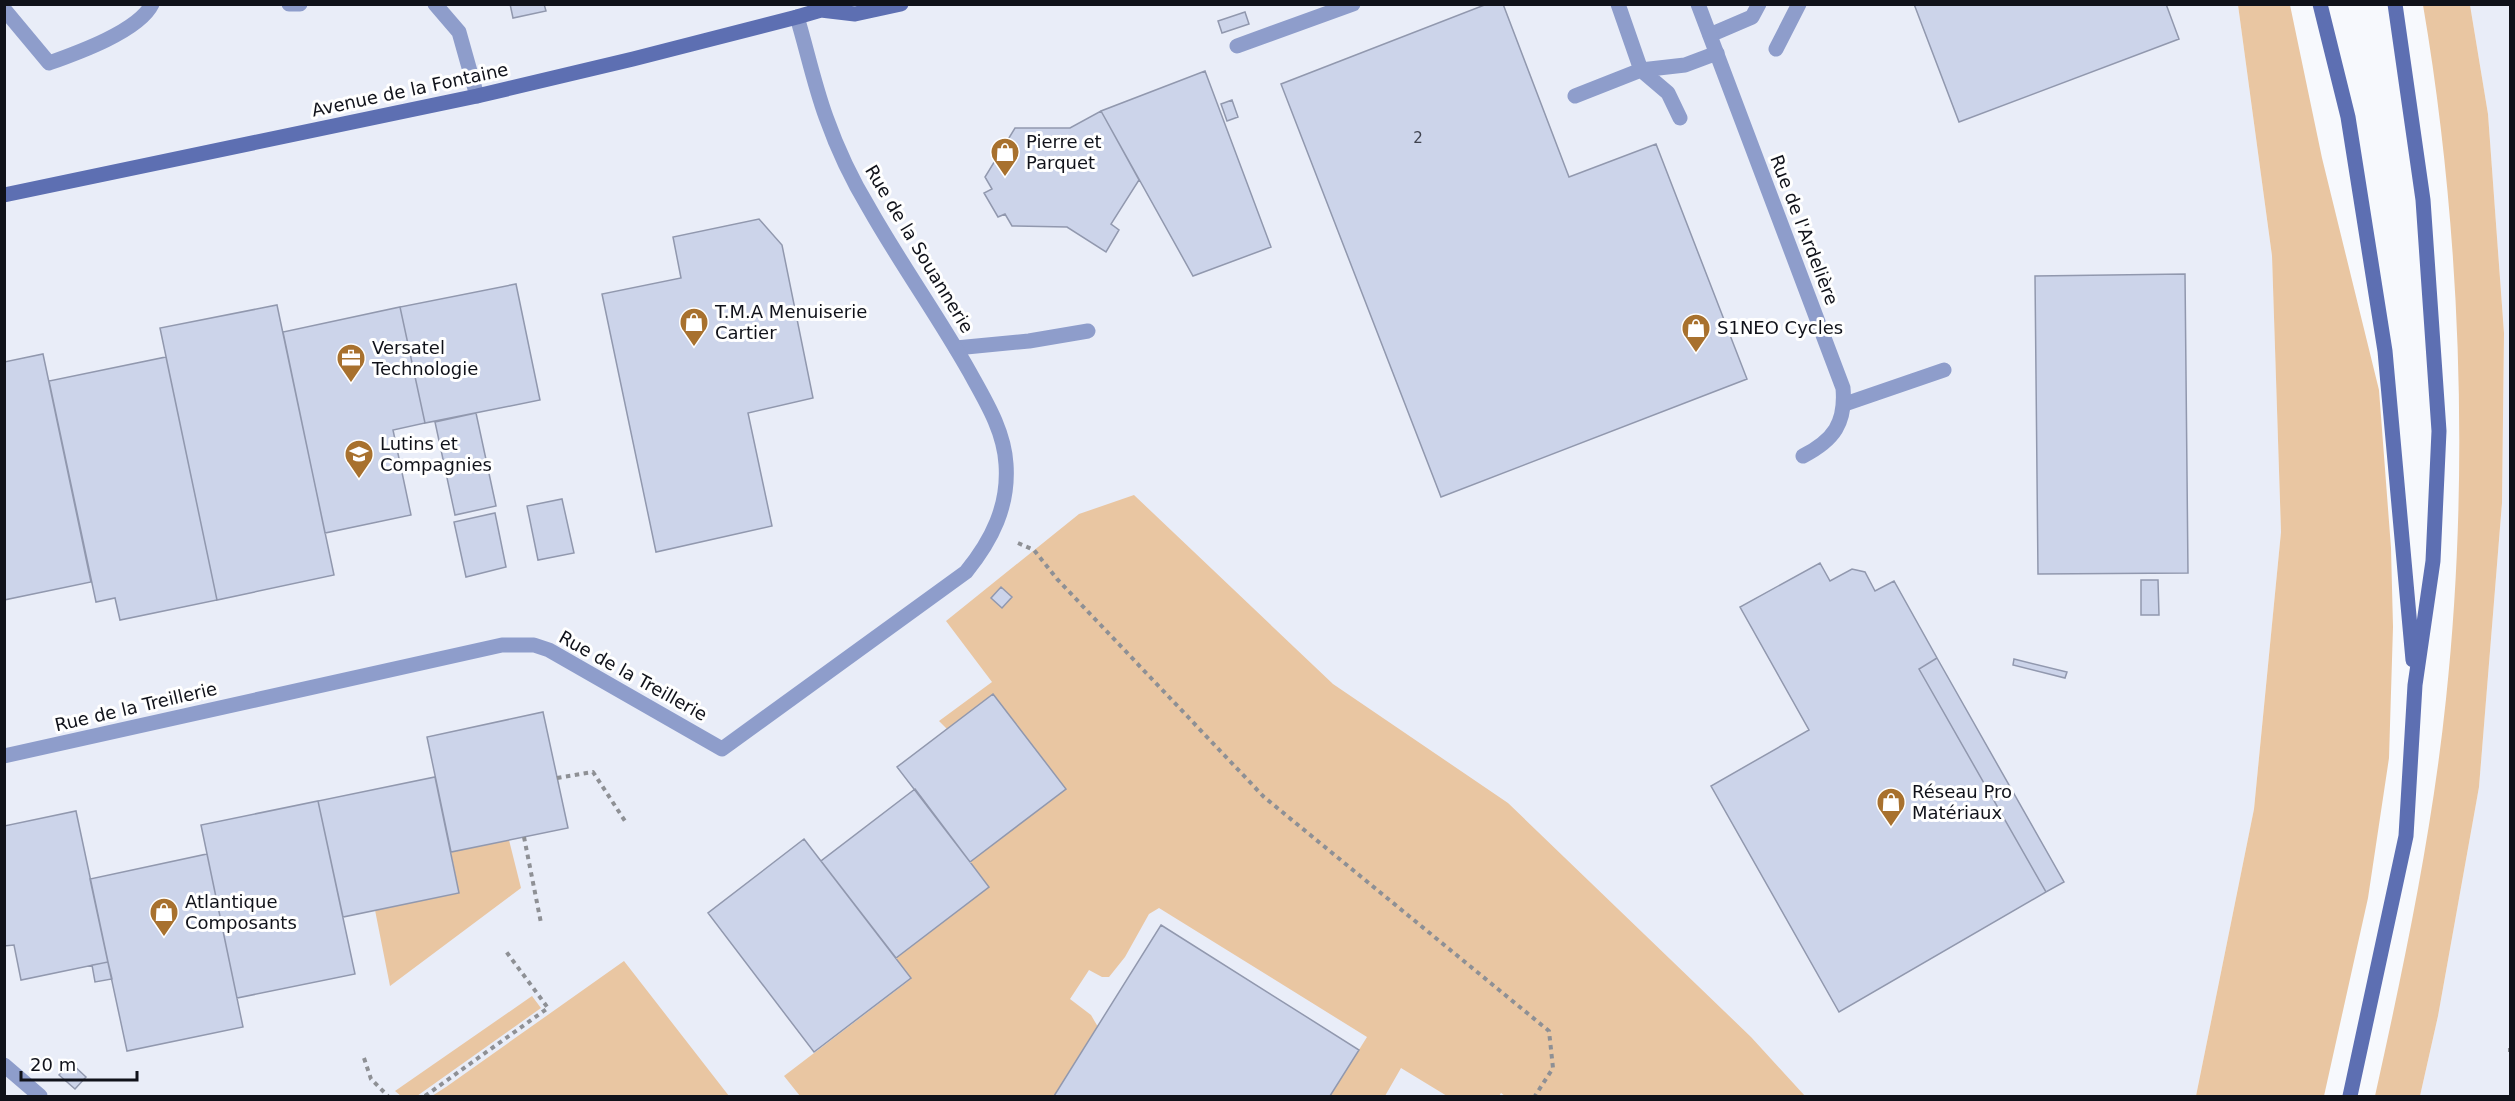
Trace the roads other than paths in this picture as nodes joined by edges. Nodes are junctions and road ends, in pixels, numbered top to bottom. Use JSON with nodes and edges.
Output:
{"nodes":[{"id":1,"x":152,"y":4,"type":"edge"},
{"id":2,"x":289,"y":4,"type":"edge"},
{"id":3,"x":300,"y":4,"type":"edge"},
{"id":4,"x":435,"y":4,"type":"edge"},
{"id":5,"x":901,"y":4,"type":"edge"},
{"id":6,"x":1353,"y":4,"type":"edge"},
{"id":7,"x":1618,"y":4,"type":"edge"},
{"id":8,"x":1698,"y":4,"type":"edge"},
{"id":9,"x":1759,"y":4,"type":"edge"},
{"id":10,"x":1798,"y":4,"type":"edge"},
{"id":11,"x":2320,"y":4,"type":"edge"},
{"id":12,"x":2395,"y":4,"type":"edge"},
{"id":13,"x":824,"y":7,"type":"edge"},
{"id":14,"x":4,"y":9,"type":"edge"},
{"id":15,"x":797,"y":16,"type":"junction"},
{"id":16,"x":1710,"y":34,"type":"junction"},
{"id":17,"x":1237,"y":46,"type":"dead end"},
{"id":18,"x":1776,"y":49,"type":"dead end"},
{"id":19,"x":1717,"y":53,"type":"junction"},
{"id":20,"x":1641,"y":70,"type":"junction"},
{"id":21,"x":477,"y":96,"type":"junction"},
{"id":22,"x":1575,"y":96,"type":"dead end"},
{"id":23,"x":1680,"y":118,"type":"dead end"},
{"id":24,"x":4,"y":195,"type":"edge"},
{"id":25,"x":1088,"y":331,"type":"dead end"},
{"id":26,"x":956,"y":348,"type":"junction"},
{"id":27,"x":1944,"y":370,"type":"dead end"},
{"id":28,"x":1845,"y":404,"type":"junction"},
{"id":29,"x":1803,"y":456,"type":"dead end"},
{"id":30,"x":1006,"y":463,"type":"joint"},
{"id":31,"x":2415,"y":685,"type":"junction"},
{"id":32,"x":4,"y":756,"type":"edge"},
{"id":33,"x":4,"y":1065,"type":"edge"},
{"id":34,"x":40,"y":1096,"type":"edge"},
{"id":35,"x":2350,"y":1096,"type":"edge"}],
"edges":[{"from":1,"to":14,"type":"street"},
{"from":2,"to":3,"type":"street"},
{"from":4,"to":21,"type":"street"},
{"from":5,"to":13,"type":"main road","name":"Avenue de la Fontaine"},
{"from":6,"to":17,"type":"street"},
{"from":7,"to":20,"type":"street"},
{"from":8,"to":16,"type":"street","name":"Rue de l'Ardelière"},
{"from":9,"to":16,"type":"street"},
{"from":10,"to":18,"type":"street"},
{"from":11,"to":31,"type":"main road"},
{"from":12,"to":31,"type":"main road"},
{"from":13,"to":15,"type":"main road","name":"Avenue de la Fontaine"},
{"from":15,"to":21,"type":"main road","name":"Avenue de la Fontaine"},
{"from":15,"to":26,"type":"street","name":"Rue de la Souannerie"},
{"from":16,"to":19,"type":"street","name":"Rue de l'Ardelière"},
{"from":19,"to":20,"type":"street"},
{"from":19,"to":28,"type":"street","name":"Rue de l'Ardelière"},
{"from":20,"to":22,"type":"street"},
{"from":20,"to":23,"type":"street"},
{"from":21,"to":24,"type":"main road","name":"Avenue de la Fontaine"},
{"from":25,"to":26,"type":"street"},
{"from":26,"to":30,"type":"street","name":"Rue de la Souannerie"},
{"from":27,"to":28,"type":"street"},
{"from":28,"to":29,"type":"street"},
{"from":30,"to":32,"type":"street","name":"Rue de la Treillerie"},
{"from":31,"to":35,"type":"main road"},
{"from":33,"to":34,"type":"street"}]}
